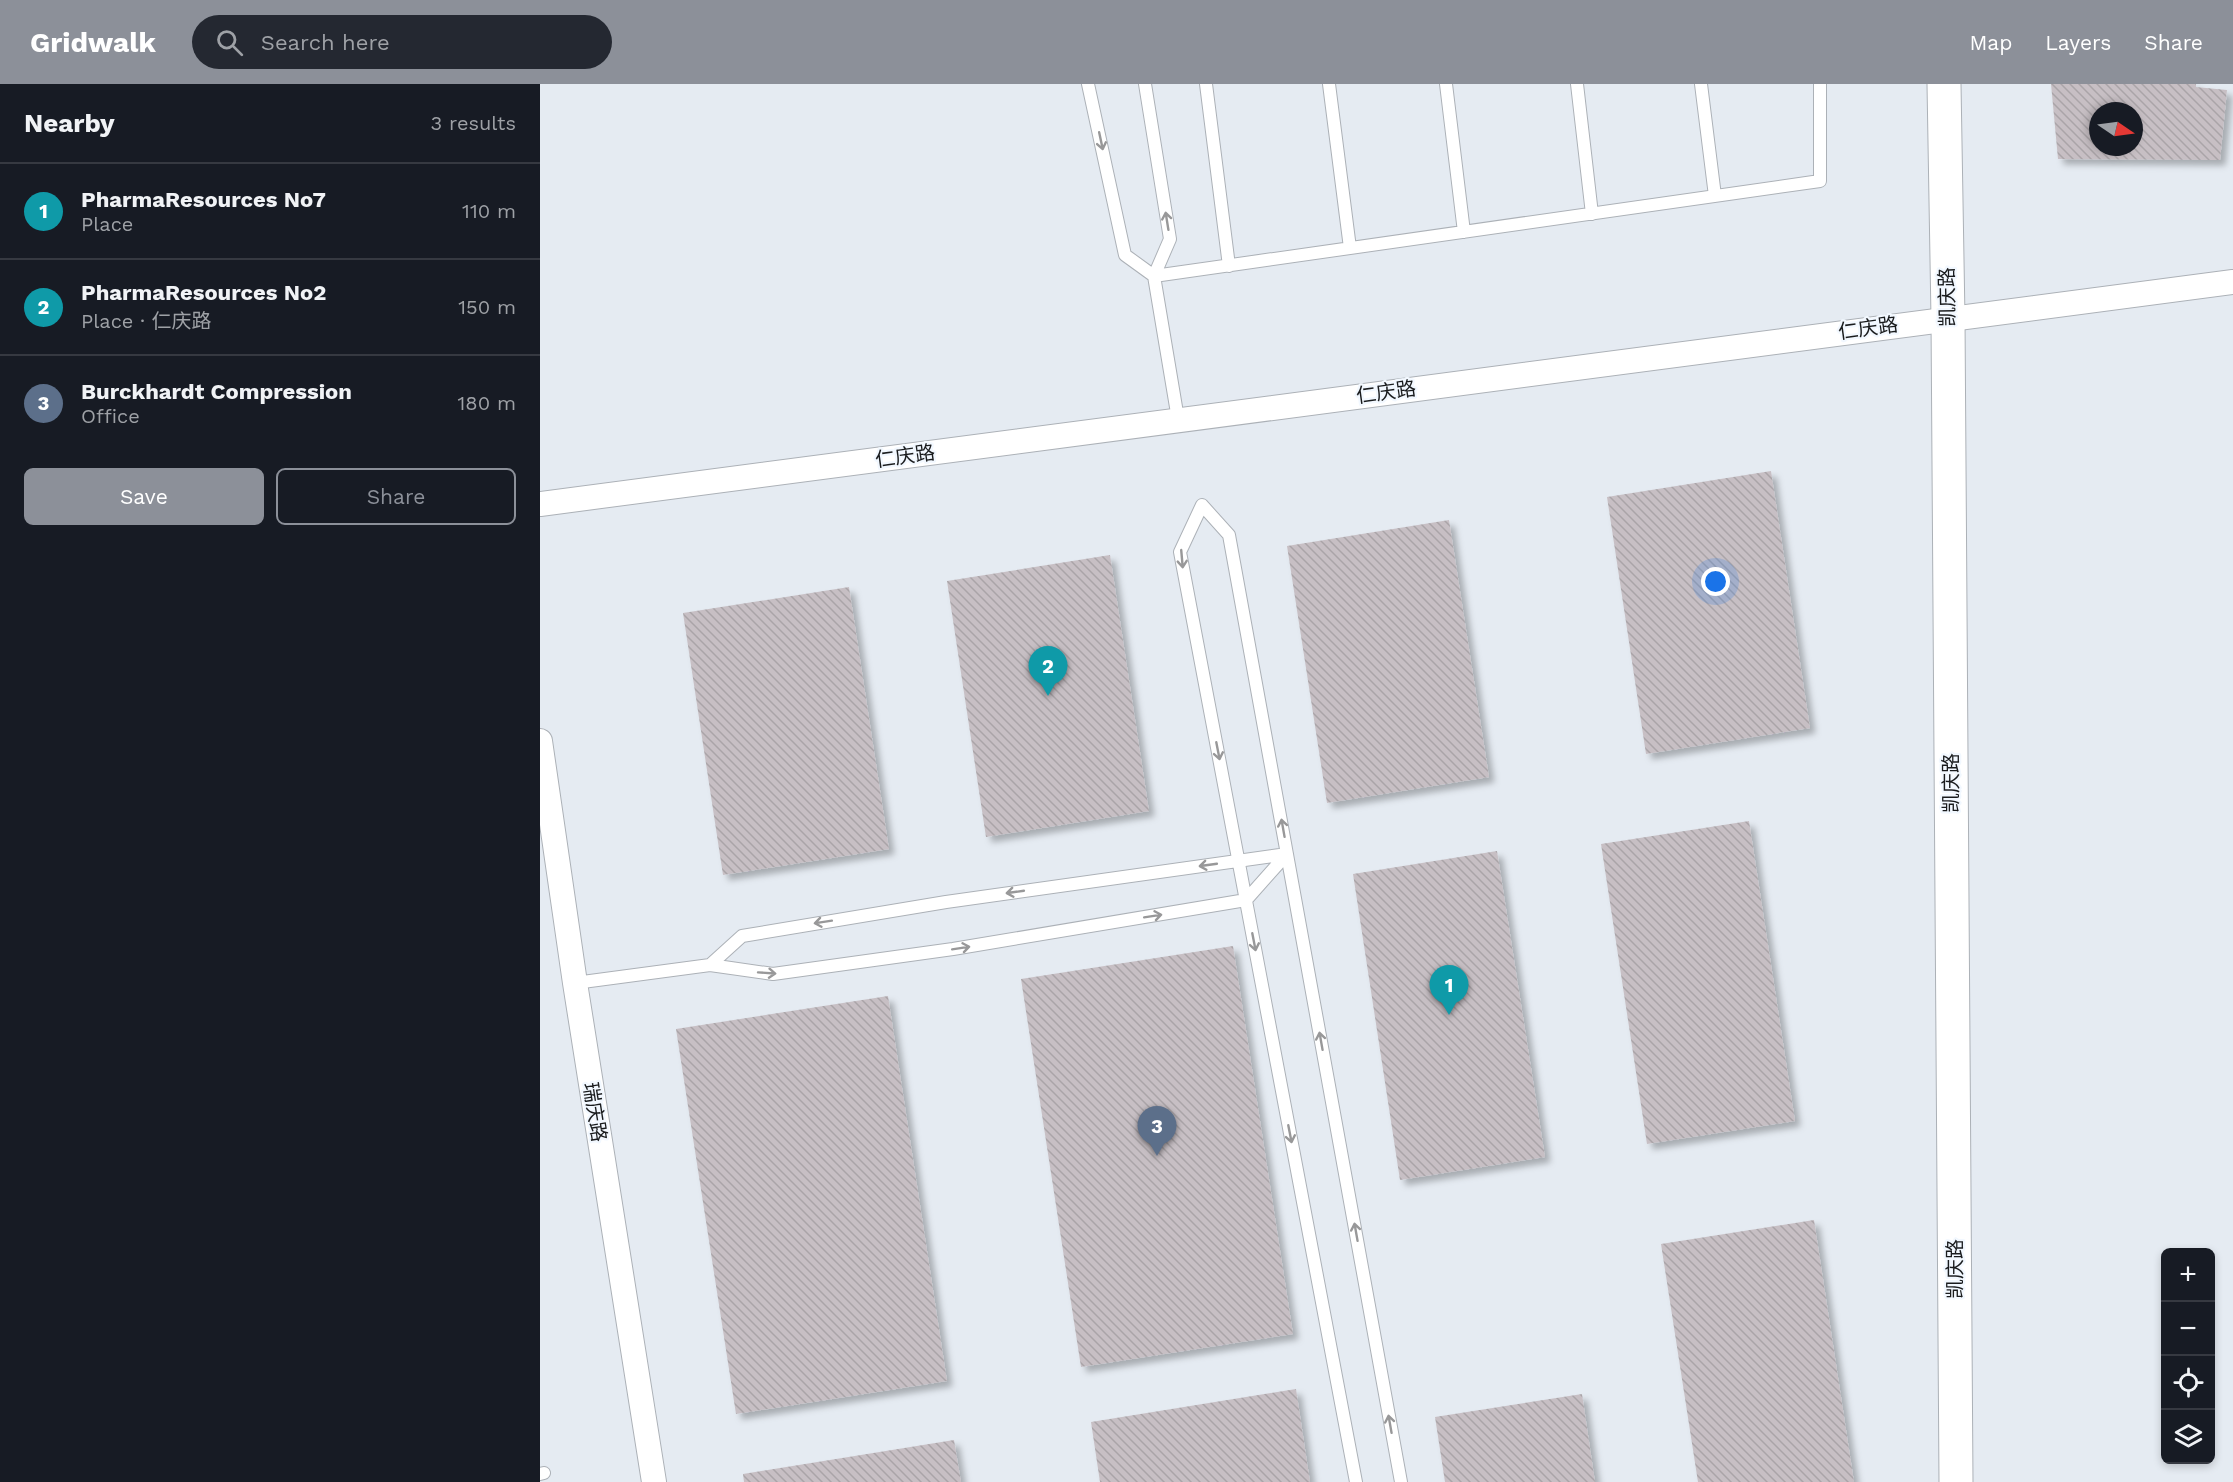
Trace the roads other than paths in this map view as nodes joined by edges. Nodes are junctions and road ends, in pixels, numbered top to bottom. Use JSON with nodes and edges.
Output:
{"nodes":[{"id":1,"x":1088,"y":84,"type":"edge"},
{"id":2,"x":1145,"y":84,"type":"edge"},
{"id":3,"x":1206,"y":84,"type":"edge"},
{"id":4,"x":1329,"y":84,"type":"edge"},
{"id":5,"x":1446,"y":84,"type":"edge"},
{"id":6,"x":1577,"y":84,"type":"edge"},
{"id":7,"x":1701,"y":84,"type":"edge"},
{"id":8,"x":1820,"y":84,"type":"edge"},
{"id":9,"x":1944,"y":84,"type":"edge"},
{"id":10,"x":1715,"y":196,"type":"junction"},
{"id":11,"x":1592,"y":214,"type":"junction"},
{"id":12,"x":1464,"y":232,"type":"junction"},
{"id":13,"x":1350,"y":248,"type":"junction"},
{"id":14,"x":1229,"y":266,"type":"junction"},
{"id":15,"x":1154,"y":276,"type":"junction"},
{"id":16,"x":2233,"y":282,"type":"edge"},
{"id":17,"x":1948,"y":318,"type":"junction"},
{"id":18,"x":1178,"y":419,"type":"junction"},
{"id":19,"x":540,"y":504,"type":"edge"},
{"id":20,"x":540,"y":741,"type":"edge"},
{"id":21,"x":1287,"y":854,"type":"junction"},
{"id":22,"x":1239,"y":861,"type":"junction"},
{"id":23,"x":1246,"y":900,"type":"junction"},
{"id":24,"x":710,"y":965,"type":"junction"},
{"id":25,"x":575,"y":983,"type":"junction"},
{"id":26,"x":654,"y":1482,"type":"edge"},
{"id":27,"x":1356,"y":1482,"type":"edge"},
{"id":28,"x":1401,"y":1482,"type":"edge"},
{"id":29,"x":1956,"y":1482,"type":"edge"}],
"edges":[{"from":1,"to":15,"type":"lane","one_way":true},
{"from":15,"to":2,"type":"lane","one_way":true},
{"from":3,"to":14,"type":"lane"},
{"from":4,"to":13,"type":"lane"},
{"from":5,"to":12,"type":"lane"},
{"from":6,"to":11,"type":"lane"},
{"from":7,"to":10,"type":"lane"},
{"from":8,"to":10,"type":"lane"},
{"from":9,"to":17,"type":"street","name":"凯庆路"},
{"from":10,"to":11,"type":"lane"},
{"from":11,"to":12,"type":"lane"},
{"from":12,"to":13,"type":"lane"},
{"from":13,"to":14,"type":"lane"},
{"from":14,"to":15,"type":"lane"},
{"from":15,"to":18,"type":"lane"},
{"from":16,"to":17,"type":"street","name":"仁庆路"},
{"from":17,"to":18,"type":"street","name":"仁庆路"},
{"from":17,"to":29,"type":"street","name":"凯庆路"},
{"from":18,"to":19,"type":"street","name":"仁庆路"},
{"from":20,"to":25,"type":"street","name":"瑞庆路"},
{"from":21,"to":22,"type":"lane"},
{"from":21,"to":22,"type":"lane","one_way":true},
{"from":21,"to":23,"type":"lane"},
{"from":28,"to":21,"type":"lane","one_way":true},
{"from":22,"to":23,"type":"lane"},
{"from":22,"to":24,"type":"lane","one_way":true},
{"from":24,"to":23,"type":"lane","one_way":true},
{"from":23,"to":27,"type":"lane","one_way":true},
{"from":24,"to":25,"type":"lane"},
{"from":25,"to":26,"type":"street","name":"瑞庆路"}]}
